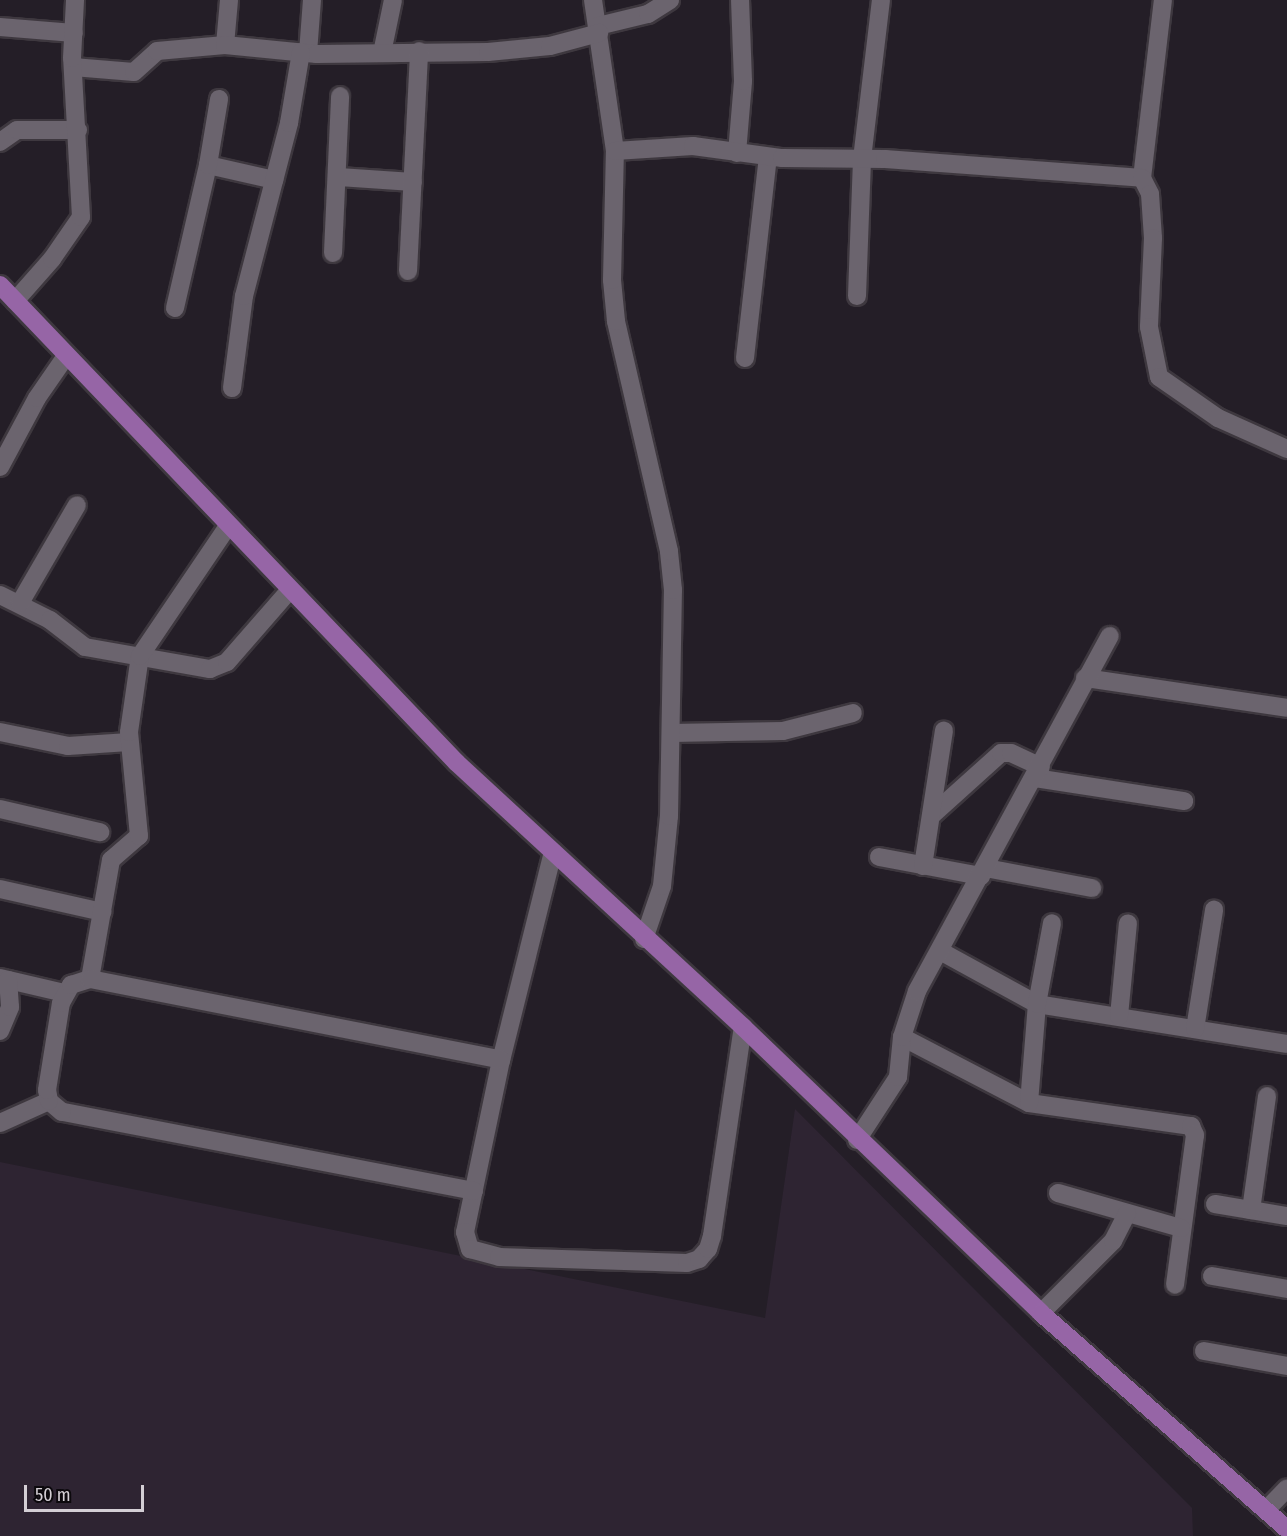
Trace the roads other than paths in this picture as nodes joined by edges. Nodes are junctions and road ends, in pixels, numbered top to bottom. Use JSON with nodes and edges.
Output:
{"nodes":[{"id":1,"x":75,"y":0,"type":"edge"},
{"id":2,"x":229,"y":0,"type":"edge"},
{"id":3,"x":312,"y":0,"type":"edge"},
{"id":4,"x":393,"y":0,"type":"edge"},
{"id":5,"x":593,"y":0,"type":"edge"},
{"id":6,"x":670,"y":0,"type":"edge"},
{"id":7,"x":740,"y":0,"type":"edge"},
{"id":8,"x":881,"y":0,"type":"edge"},
{"id":9,"x":1163,"y":0,"type":"edge"},
{"id":10,"x":0,"y":27,"type":"edge"},
{"id":11,"x":598,"y":30,"type":"junction"},
{"id":12,"x":74,"y":33,"type":"junction"},
{"id":13,"x":225,"y":45,"type":"junction"},
{"id":14,"x":419,"y":51,"type":"junction"},
{"id":15,"x":304,"y":52,"type":"junction"},
{"id":16,"x":382,"y":53,"type":"junction"},
{"id":17,"x":73,"y":68,"type":"junction"},
{"id":18,"x":340,"y":96,"type":"dead end"},
{"id":19,"x":219,"y":99,"type":"dead end"},
{"id":20,"x":78,"y":130,"type":"junction"},
{"id":21,"x":0,"y":142,"type":"edge"},
{"id":22,"x":615,"y":151,"type":"junction"},
{"id":23,"x":737,"y":153,"type":"junction"},
{"id":24,"x":768,"y":157,"type":"junction"},
{"id":25,"x":862,"y":159,"type":"junction"},
{"id":26,"x":208,"y":165,"type":"junction"},
{"id":27,"x":339,"y":177,"type":"junction"},
{"id":28,"x":1142,"y":178,"type":"junction"},
{"id":29,"x":274,"y":180,"type":"junction"},
{"id":30,"x":413,"y":182,"type":"junction"},
{"id":31,"x":333,"y":253,"type":"dead end"},
{"id":32,"x":408,"y":271,"type":"dead end"},
{"id":33,"x":5,"y":293,"type":"edge"},
{"id":34,"x":857,"y":296,"type":"dead end"},
{"id":35,"x":175,"y":308,"type":"dead end"},
{"id":36,"x":66,"y":356,"type":"junction"},
{"id":37,"x":745,"y":358,"type":"dead end"},
{"id":38,"x":232,"y":388,"type":"dead end"},
{"id":39,"x":1287,"y":449,"type":"edge"},
{"id":40,"x":0,"y":467,"type":"edge"},
{"id":41,"x":77,"y":506,"type":"dead end"},
{"id":42,"x":228,"y":526,"type":"junction"},
{"id":43,"x":289,"y":591,"type":"junction"},
{"id":44,"x":0,"y":595,"type":"edge"},
{"id":45,"x":20,"y":603,"type":"junction"},
{"id":46,"x":1110,"y":636,"type":"dead end"},
{"id":47,"x":140,"y":656,"type":"junction"},
{"id":48,"x":1085,"y":678,"type":"junction"},
{"id":49,"x":1287,"y":708,"type":"edge"},
{"id":50,"x":853,"y":713,"type":"dead end"},
{"id":51,"x":944,"y":731,"type":"dead end"},
{"id":52,"x":0,"y":732,"type":"edge"},
{"id":53,"x":671,"y":733,"type":"junction"},
{"id":54,"x":129,"y":742,"type":"junction"},
{"id":55,"x":1038,"y":773,"type":"junction"},
{"id":56,"x":1184,"y":801,"type":"dead end"},
{"id":57,"x":0,"y":810,"type":"edge"},
{"id":58,"x":931,"y":816,"type":"junction"},
{"id":59,"x":100,"y":831,"type":"dead end"},
{"id":60,"x":553,"y":852,"type":"junction"},
{"id":61,"x":879,"y":857,"type":"dead end"},
{"id":62,"x":923,"y":866,"type":"junction"},
{"id":63,"x":984,"y":872,"type":"junction"},
{"id":64,"x":1092,"y":888,"type":"dead end"},
{"id":65,"x":0,"y":889,"type":"edge"},
{"id":66,"x":1214,"y":910,"type":"dead end"},
{"id":67,"x":102,"y":912,"type":"junction"},
{"id":68,"x":1052,"y":923,"type":"dead end"},
{"id":69,"x":1128,"y":923,"type":"dead end"},
{"id":70,"x":644,"y":939,"type":"junction"},
{"id":71,"x":940,"y":951,"type":"junction"},
{"id":72,"x":4,"y":979,"type":"edge"},
{"id":73,"x":90,"y":979,"type":"junction"},
{"id":74,"x":64,"y":993,"type":"junction"},
{"id":75,"x":1037,"y":1004,"type":"junction"},
{"id":76,"x":1119,"y":1016,"type":"junction"},
{"id":77,"x":743,"y":1027,"type":"junction"},
{"id":78,"x":1195,"y":1029,"type":"junction"},
{"id":79,"x":0,"y":1031,"type":"edge"},
{"id":80,"x":902,"y":1037,"type":"junction"},
{"id":81,"x":1287,"y":1044,"type":"edge"},
{"id":82,"x":501,"y":1060,"type":"junction"},
{"id":83,"x":1267,"y":1096,"type":"dead end"},
{"id":84,"x":49,"y":1101,"type":"junction"},
{"id":85,"x":1029,"y":1103,"type":"junction"},
{"id":86,"x":0,"y":1123,"type":"edge"},
{"id":87,"x":857,"y":1140,"type":"junction"},
{"id":88,"x":474,"y":1191,"type":"junction"},
{"id":89,"x":1058,"y":1193,"type":"dead end"},
{"id":90,"x":1215,"y":1204,"type":"dead end"},
{"id":91,"x":1251,"y":1210,"type":"junction"},
{"id":92,"x":1127,"y":1213,"type":"junction"},
{"id":93,"x":1287,"y":1216,"type":"edge"},
{"id":94,"x":1181,"y":1228,"type":"junction"},
{"id":95,"x":1212,"y":1276,"type":"dead end"},
{"id":96,"x":1175,"y":1285,"type":"dead end"},
{"id":97,"x":1287,"y":1289,"type":"edge"},
{"id":98,"x":1041,"y":1313,"type":"junction"},
{"id":99,"x":1204,"y":1351,"type":"dead end"},
{"id":100,"x":1287,"y":1366,"type":"edge"},
{"id":101,"x":1287,"y":1488,"type":"edge"},
{"id":102,"x":1266,"y":1510,"type":"junction"},
{"id":103,"x":1287,"y":1529,"type":"edge"}],
"edges":[{"from":1,"to":12,"type":"street"},
{"from":2,"to":13,"type":"street"},
{"from":3,"to":15,"type":"street"},
{"from":4,"to":16,"type":"street"},
{"from":5,"to":11,"type":"street"},
{"from":6,"to":11,"type":"street"},
{"from":7,"to":23,"type":"street"},
{"from":8,"to":25,"type":"street"},
{"from":9,"to":28,"type":"street"},
{"from":10,"to":12,"type":"street"},
{"from":11,"to":14,"type":"street"},
{"from":11,"to":22,"type":"street"},
{"from":12,"to":17,"type":"street"},
{"from":13,"to":15,"type":"street"},
{"from":13,"to":17,"type":"street"},
{"from":14,"to":16,"type":"street"},
{"from":14,"to":30,"type":"street"},
{"from":15,"to":16,"type":"street"},
{"from":15,"to":29,"type":"street"},
{"from":17,"to":20,"type":"street"},
{"from":18,"to":27,"type":"street"},
{"from":19,"to":26,"type":"street"},
{"from":20,"to":21,"type":"street"},
{"from":20,"to":33,"type":"street"},
{"from":22,"to":23,"type":"street"},
{"from":22,"to":53,"type":"street"},
{"from":23,"to":24,"type":"street"},
{"from":24,"to":25,"type":"street"},
{"from":24,"to":37,"type":"street"},
{"from":25,"to":28,"type":"street"},
{"from":25,"to":34,"type":"street"},
{"from":26,"to":29,"type":"street"},
{"from":26,"to":35,"type":"street"},
{"from":27,"to":30,"type":"street"},
{"from":27,"to":31,"type":"street"},
{"from":28,"to":39,"type":"street"},
{"from":29,"to":38,"type":"street"},
{"from":30,"to":32,"type":"street"},
{"from":33,"to":36,"type":"main road"},
{"from":36,"to":40,"type":"street"},
{"from":36,"to":42,"type":"main road"},
{"from":41,"to":45,"type":"street"},
{"from":42,"to":43,"type":"main road"},
{"from":42,"to":47,"type":"street"},
{"from":43,"to":47,"type":"street"},
{"from":43,"to":60,"type":"main road"},
{"from":44,"to":45,"type":"street"},
{"from":45,"to":47,"type":"street"},
{"from":46,"to":48,"type":"street"},
{"from":47,"to":54,"type":"street"},
{"from":48,"to":49,"type":"street"},
{"from":48,"to":55,"type":"street"},
{"from":50,"to":53,"type":"street"},
{"from":51,"to":58,"type":"street"},
{"from":52,"to":54,"type":"street"},
{"from":53,"to":70,"type":"street"},
{"from":54,"to":67,"type":"street"},
{"from":55,"to":56,"type":"street"},
{"from":55,"to":58,"type":"street"},
{"from":55,"to":63,"type":"street"},
{"from":57,"to":59,"type":"street"},
{"from":58,"to":62,"type":"street"},
{"from":60,"to":70,"type":"main road"},
{"from":60,"to":82,"type":"street"},
{"from":61,"to":62,"type":"street"},
{"from":62,"to":63,"type":"street"},
{"from":63,"to":64,"type":"street"},
{"from":63,"to":71,"type":"street"},
{"from":65,"to":67,"type":"street"},
{"from":66,"to":78,"type":"street"},
{"from":67,"to":73,"type":"street"},
{"from":68,"to":75,"type":"street"},
{"from":69,"to":76,"type":"street"},
{"from":70,"to":77,"type":"main road"},
{"from":71,"to":75,"type":"street"},
{"from":71,"to":80,"type":"street"},
{"from":72,"to":74,"type":"street"},
{"from":72,"to":79,"type":"street"},
{"from":73,"to":74,"type":"street"},
{"from":73,"to":82,"type":"street"},
{"from":74,"to":84,"type":"street"},
{"from":75,"to":76,"type":"street"},
{"from":75,"to":85,"type":"street"},
{"from":76,"to":78,"type":"street"},
{"from":77,"to":87,"type":"main road"},
{"from":77,"to":88,"type":"street"},
{"from":78,"to":81,"type":"street"},
{"from":80,"to":85,"type":"street"},
{"from":80,"to":87,"type":"street"},
{"from":82,"to":88,"type":"street"},
{"from":83,"to":91,"type":"street"},
{"from":84,"to":86,"type":"street"},
{"from":84,"to":88,"type":"street"},
{"from":85,"to":94,"type":"street"},
{"from":87,"to":98,"type":"main road"},
{"from":89,"to":92,"type":"street"},
{"from":90,"to":91,"type":"street"},
{"from":91,"to":93,"type":"street"},
{"from":92,"to":94,"type":"street"},
{"from":92,"to":98,"type":"street"},
{"from":94,"to":96,"type":"street"},
{"from":95,"to":97,"type":"street"},
{"from":98,"to":102,"type":"main road"},
{"from":99,"to":100,"type":"street"},
{"from":101,"to":102,"type":"street"},
{"from":102,"to":103,"type":"main road"}]}
